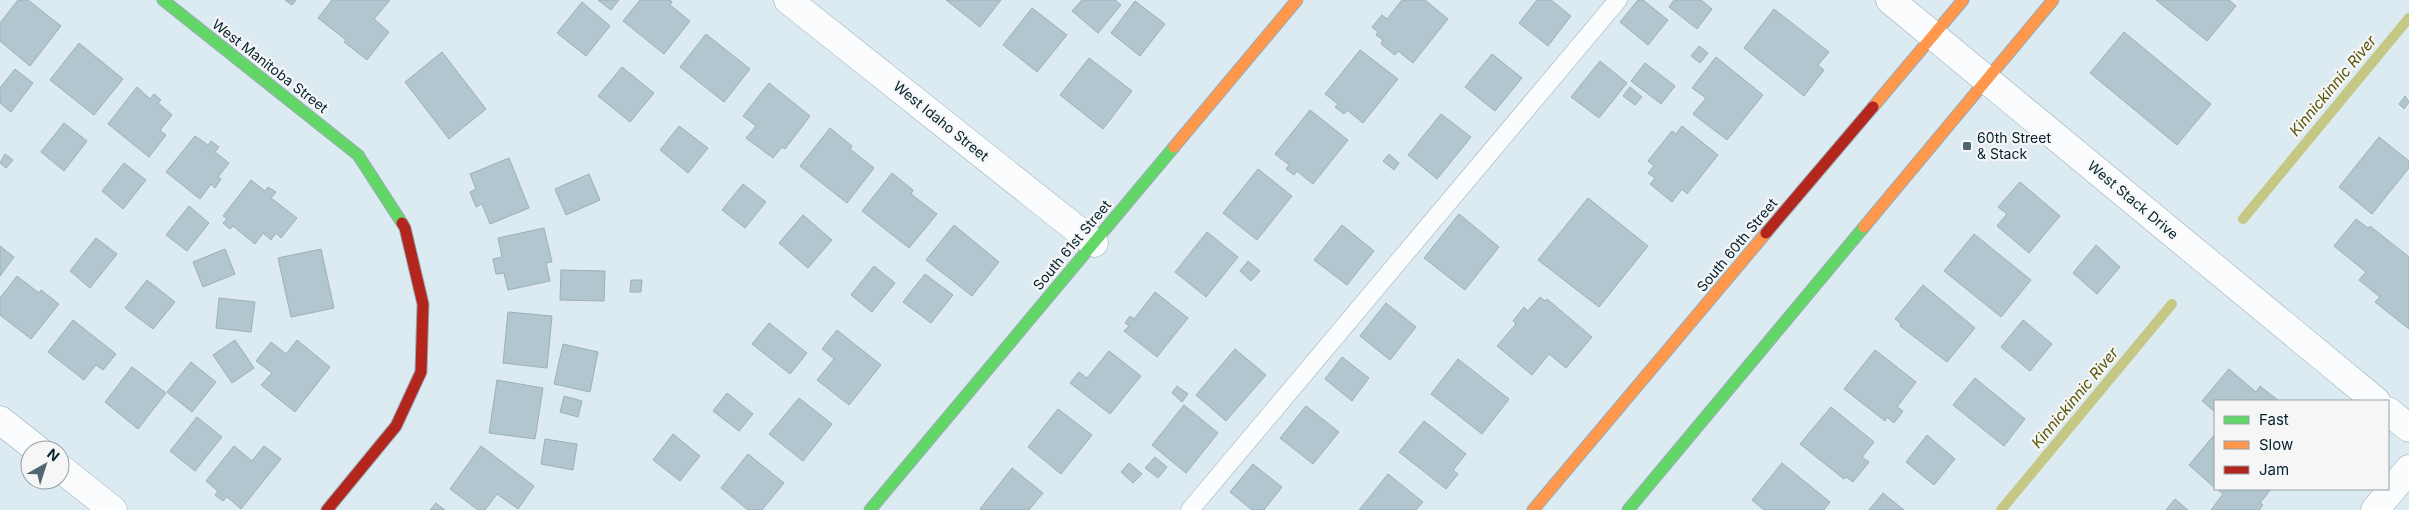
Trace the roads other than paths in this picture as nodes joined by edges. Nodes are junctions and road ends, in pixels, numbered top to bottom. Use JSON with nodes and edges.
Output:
{"nodes":[{"id":1,"x":163,"y":0,"type":"edge"},
{"id":2,"x":788,"y":0,"type":"edge"},
{"id":3,"x":1297,"y":0,"type":"edge"},
{"id":4,"x":1618,"y":0,"type":"edge"},
{"id":5,"x":1890,"y":0,"type":"edge"},
{"id":6,"x":1963,"y":0,"type":"edge"},
{"id":7,"x":2053,"y":0,"type":"edge"},
{"id":8,"x":1934,"y":35,"type":"junction"},
{"id":9,"x":1988,"y":79,"type":"junction"},
{"id":10,"x":1094,"y":243,"type":"junction"},
{"id":11,"x":2375,"y":400,"type":"edge"},
{"id":12,"x":2389,"y":412,"type":"edge"},
{"id":13,"x":0,"y":420,"type":"edge"},
{"id":14,"x":2409,"y":428,"type":"edge"},
{"id":15,"x":25,"y":440,"type":"edge"},
{"id":16,"x":2409,"y":469,"type":"edge"},
{"id":17,"x":70,"y":476,"type":"edge"},
{"id":18,"x":113,"y":510,"type":"edge"},
{"id":19,"x":327,"y":510,"type":"edge"},
{"id":20,"x":870,"y":510,"type":"edge"},
{"id":21,"x":1190,"y":510,"type":"edge"},
{"id":22,"x":1533,"y":510,"type":"edge"},
{"id":23,"x":1628,"y":510,"type":"edge"},
{"id":24,"x":2375,"y":510,"type":"edge"}],
"edges":[{"from":1,"to":19,"type":"main road","name":"West Manitoba Street"},
{"from":2,"to":10,"type":"street","name":"West Idaho Street"},
{"from":3,"to":10,"type":"main road","name":"South 61st Street"},
{"from":4,"to":21,"type":"lane"},
{"from":5,"to":8,"type":"street","name":"West Stack Drive"},
{"from":6,"to":8,"type":"main road","name":"South 60th Street"},
{"from":7,"to":9,"type":"main road"},
{"from":8,"to":9,"type":"street","name":"West Stack Drive"},
{"from":8,"to":22,"type":"main road","name":"South 60th Street"},
{"from":9,"to":11,"type":"street","name":"West Stack Drive"},
{"from":9,"to":23,"type":"main road"},
{"from":10,"to":20,"type":"main road","name":"South 61st Street"},
{"from":12,"to":14,"type":"street"},
{"from":13,"to":15,"type":"street"},
{"from":16,"to":24,"type":"street"},
{"from":17,"to":18,"type":"street"}]}
